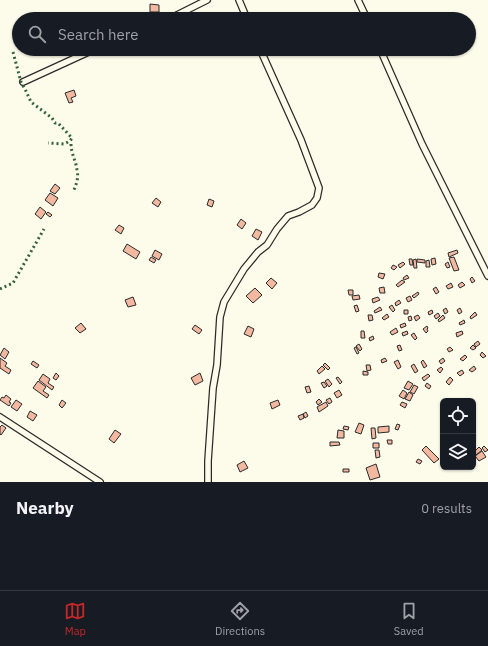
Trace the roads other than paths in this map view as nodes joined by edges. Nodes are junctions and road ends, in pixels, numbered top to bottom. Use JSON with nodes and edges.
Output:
{"nodes":[{"id":1,"x":207,"y":0,"type":"edge"},
{"id":2,"x":239,"y":0,"type":"edge"},
{"id":3,"x":358,"y":0,"type":"edge"},
{"id":4,"x":183,"y":12,"type":"edge"},
{"id":5,"x":244,"y":12,"type":"edge"},
{"id":6,"x":364,"y":12,"type":"edge"},
{"id":7,"x":80,"y":56,"type":"edge"},
{"id":8,"x":263,"y":56,"type":"edge"},
{"id":9,"x":383,"y":56,"type":"edge"},
{"id":10,"x":23,"y":82,"type":"dead end"},
{"id":11,"x":488,"y":276,"type":"edge"},
{"id":12,"x":0,"y":417,"type":"edge"},
{"id":13,"x":100,"y":482,"type":"edge"},
{"id":14,"x":208,"y":482,"type":"edge"}],
"edges":[{"from":1,"to":4,"type":"street"},
{"from":2,"to":5,"type":"street"},
{"from":3,"to":6,"type":"street"},
{"from":7,"to":10,"type":"street"},
{"from":8,"to":14,"type":"street"},
{"from":9,"to":11,"type":"street"},
{"from":12,"to":13,"type":"street"}]}
